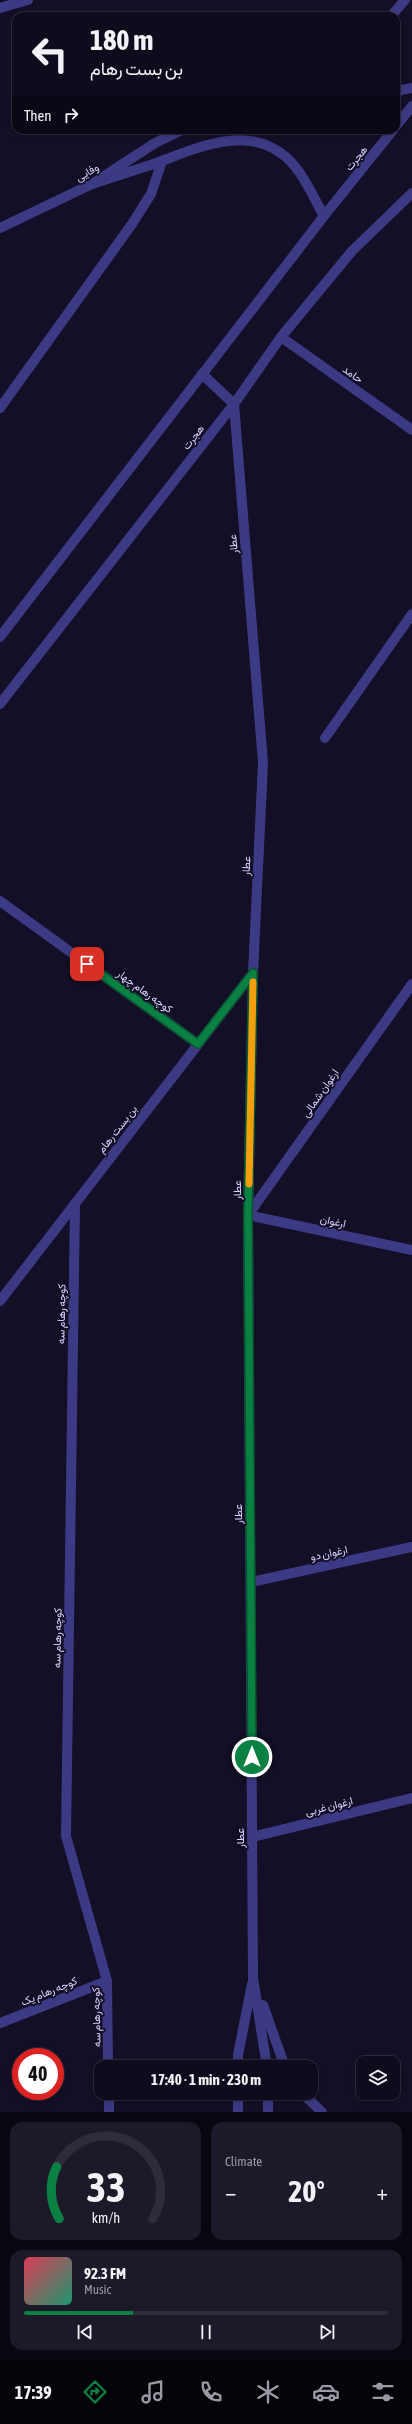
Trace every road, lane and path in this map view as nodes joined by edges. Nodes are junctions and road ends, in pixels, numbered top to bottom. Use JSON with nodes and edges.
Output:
{"nodes":[{"id":1,"x":28,"y":0,"type":"edge"},
{"id":2,"x":405,"y":0,"type":"edge"},
{"id":3,"x":0,"y":8,"type":"edge"},
{"id":4,"x":394,"y":12,"type":"edge"},
{"id":5,"x":412,"y":88,"type":"edge"},
{"id":6,"x":400,"y":91,"type":"edge"},
{"id":7,"x":412,"y":106,"type":"edge"},
{"id":8,"x":400,"y":121,"type":"edge"},
{"id":9,"x":174,"y":134,"type":"edge"},
{"id":10,"x":390,"y":134,"type":"edge"},
{"id":11,"x":162,"y":161,"type":"junction"},
{"id":12,"x":92,"y":184,"type":"junction"},
{"id":13,"x":412,"y":193,"type":"edge"},
{"id":14,"x":324,"y":216,"type":"junction"},
{"id":15,"x":0,"y":228,"type":"edge"},
{"id":16,"x":281,"y":337,"type":"junction"},
{"id":17,"x":202,"y":374,"type":"junction"},
{"id":18,"x":234,"y":404,"type":"junction"},
{"id":19,"x":0,"y":408,"type":"edge"},
{"id":20,"x":412,"y":430,"type":"edge"},
{"id":21,"x":412,"y":614,"type":"edge"},
{"id":22,"x":0,"y":637,"type":"edge"},
{"id":23,"x":0,"y":704,"type":"edge"},
{"id":24,"x":325,"y":738,"type":"dead end"},
{"id":25,"x":0,"y":901,"type":"edge"},
{"id":26,"x":253,"y":973,"type":"junction"},
{"id":27,"x":412,"y":984,"type":"edge"},
{"id":28,"x":198,"y":1044,"type":"junction"},
{"id":29,"x":75,"y":1203,"type":"junction"},
{"id":30,"x":248,"y":1216,"type":"junction"},
{"id":31,"x":412,"y":1250,"type":"edge"},
{"id":32,"x":0,"y":1301,"type":"edge"},
{"id":33,"x":412,"y":1546,"type":"edge"},
{"id":34,"x":251,"y":1582,"type":"junction"},
{"id":35,"x":412,"y":1798,"type":"edge"},
{"id":36,"x":252,"y":1837,"type":"junction"},
{"id":37,"x":253,"y":1978,"type":"junction"},
{"id":38,"x":107,"y":1981,"type":"junction"},
{"id":39,"x":0,"y":2023,"type":"edge"},
{"id":40,"x":108,"y":2060,"type":"edge"},
{"id":41,"x":238,"y":2060,"type":"edge"},
{"id":42,"x":266,"y":2060,"type":"edge"},
{"id":43,"x":282,"y":2060,"type":"edge"},
{"id":44,"x":109,"y":2100,"type":"edge"},
{"id":45,"x":238,"y":2100,"type":"edge"},
{"id":46,"x":268,"y":2100,"type":"edge"},
{"id":47,"x":309,"y":2100,"type":"edge"},
{"id":48,"x":109,"y":2112,"type":"edge"},
{"id":49,"x":238,"y":2112,"type":"edge"},
{"id":50,"x":268,"y":2112,"type":"edge"},
{"id":51,"x":322,"y":2112,"type":"edge"}],
"edges":[{"from":1,"to":3,"type":"street"},
{"from":2,"to":4,"type":"street"},
{"from":5,"to":6,"type":"street"},
{"from":7,"to":8,"type":"street"},
{"from":9,"to":12,"type":"street","name":"وفایی"},
{"from":10,"to":14,"type":"street","name":"هجرت"},
{"from":11,"to":12,"type":"street"},
{"from":11,"to":14,"type":"street"},
{"from":11,"to":19,"type":"street"},
{"from":12,"to":15,"type":"street","name":"وفایی"},
{"from":13,"to":16,"type":"street","name":"هجرت"},
{"from":14,"to":17,"type":"street","name":"هجرت"},
{"from":16,"to":18,"type":"street","name":"هجرت"},
{"from":16,"to":20,"type":"street","name":"حامد"},
{"from":17,"to":18,"type":"street"},
{"from":17,"to":22,"type":"street","name":"هجرت"},
{"from":18,"to":23,"type":"street","name":"هجرت"},
{"from":18,"to":26,"type":"street","name":"عطار"},
{"from":21,"to":24,"type":"street"},
{"from":25,"to":28,"type":"street","name":"کوچه رهام چهار"},
{"from":26,"to":28,"type":"street","name":"بن بست رهام"},
{"from":26,"to":30,"type":"street","name":"عطار"},
{"from":27,"to":30,"type":"street","name":"ارغوان شمالی"},
{"from":28,"to":29,"type":"street","name":"بن بست رهام"},
{"from":29,"to":32,"type":"street","name":"بن بست رهام"},
{"from":29,"to":38,"type":"street","name":"کوچه رهام سه"},
{"from":30,"to":31,"type":"street","name":"ارغوان"},
{"from":30,"to":34,"type":"street","name":"عطار"},
{"from":33,"to":34,"type":"street","name":"ارغوان دو"},
{"from":34,"to":36,"type":"street","name":"عطار"},
{"from":35,"to":36,"type":"street","name":"ارغوان غربی"},
{"from":36,"to":37,"type":"street","name":"عطار"},
{"from":37,"to":41,"type":"street","name":"عطار"},
{"from":37,"to":42,"type":"street","name":"عطار"},
{"from":37,"to":43,"type":"street"},
{"from":38,"to":39,"type":"street","name":"کوچه رهام یک"},
{"from":38,"to":40,"type":"street","name":"کوچه رهام سه"},
{"from":44,"to":48,"type":"street"},
{"from":45,"to":49,"type":"street"},
{"from":46,"to":50,"type":"street"},
{"from":47,"to":51,"type":"street"}]}
